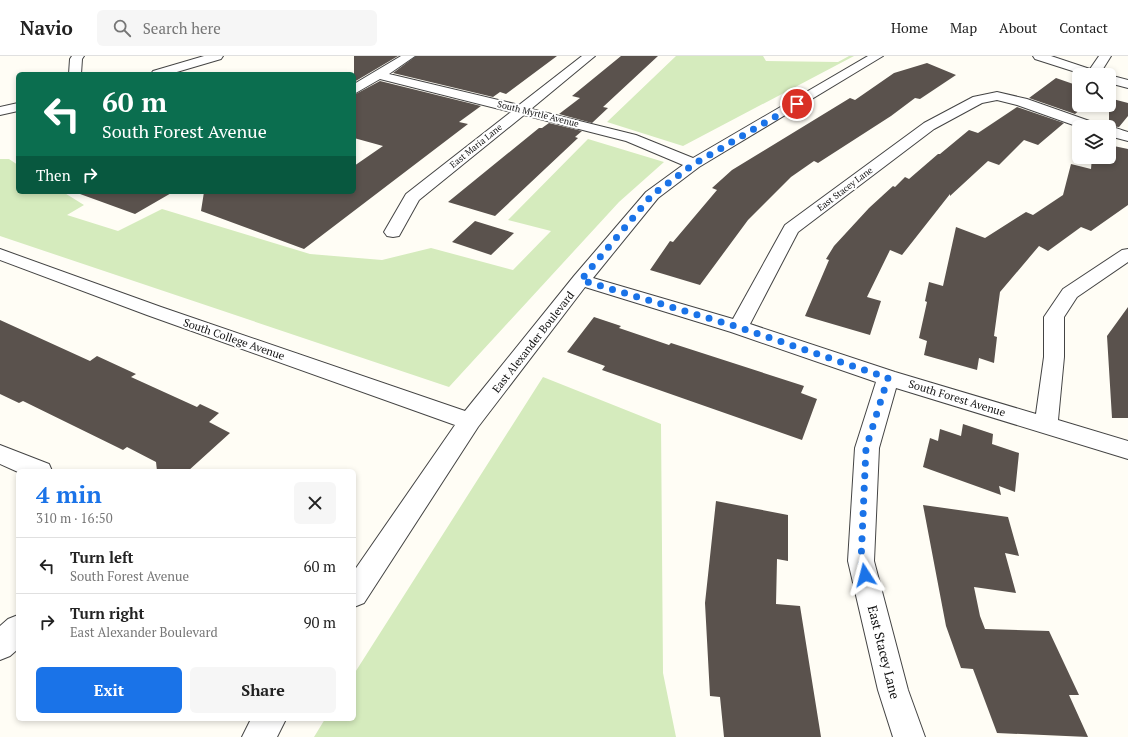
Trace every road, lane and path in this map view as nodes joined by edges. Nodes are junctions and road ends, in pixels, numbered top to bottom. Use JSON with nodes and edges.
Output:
{"nodes":[{"id":1,"x":78,"y":56,"type":"edge"},
{"id":2,"x":217,"y":56,"type":"edge"},
{"id":3,"x":410,"y":56,"type":"edge"},
{"id":4,"x":589,"y":56,"type":"edge"},
{"id":5,"x":877,"y":56,"type":"edge"},
{"id":6,"x":1039,"y":56,"type":"edge"},
{"id":7,"x":1105,"y":56,"type":"edge"},
{"id":8,"x":1076,"y":68,"type":"edge"},
{"id":9,"x":1098,"y":68,"type":"edge"},
{"id":10,"x":75,"y":72,"type":"edge"},
{"id":11,"x":164,"y":72,"type":"edge"},
{"id":12,"x":378,"y":75,"type":"junction"},
{"id":13,"x":1116,"y":80,"type":"edge"},
{"id":14,"x":1128,"y":84,"type":"edge"},
{"id":15,"x":356,"y":89,"type":"edge"},
{"id":16,"x":16,"y":107,"type":"edge"},
{"id":17,"x":521,"y":110,"type":"junction"},
{"id":18,"x":0,"y":111,"type":"edge"},
{"id":19,"x":1072,"y":121,"type":"edge"},
{"id":20,"x":1116,"y":134,"type":"edge"},
{"id":21,"x":1128,"y":137,"type":"edge"},
{"id":22,"x":694,"y":164,"type":"junction"},
{"id":23,"x":393,"y":232,"type":"dead end"},
{"id":24,"x":1128,"y":254,"type":"edge"},
{"id":25,"x":1,"y":256,"type":"edge"},
{"id":26,"x":581,"y":280,"type":"junction"},
{"id":27,"x":738,"y":327,"type":"junction"},
{"id":28,"x":888,"y":378,"type":"junction"},
{"id":29,"x":470,"y":421,"type":"junction"},
{"id":30,"x":1046,"y":424,"type":"junction"},
{"id":31,"x":1128,"y":450,"type":"edge"},
{"id":32,"x":0,"y":454,"type":"edge"},
{"id":33,"x":35,"y":469,"type":"edge"},
{"id":34,"x":356,"y":591,"type":"edge"},
{"id":35,"x":16,"y":631,"type":"edge"},
{"id":36,"x":0,"y":646,"type":"edge"},
{"id":37,"x":269,"y":721,"type":"edge"},
{"id":38,"x":258,"y":737,"type":"edge"},
{"id":39,"x":909,"y":737,"type":"edge"}],
"edges":[{"from":1,"to":10,"type":"street"},
{"from":2,"to":11,"type":"street"},
{"from":3,"to":12,"type":"street"},
{"from":4,"to":17,"type":"street","name":"East Maria Lane"},
{"from":5,"to":22,"type":"street","name":"East Alexander Boulevard"},
{"from":6,"to":8,"type":"street"},
{"from":7,"to":9,"type":"street"},
{"from":12,"to":15,"type":"street"},
{"from":12,"to":17,"type":"street","name":"South Myrtle Avenue"},
{"from":13,"to":14,"type":"street"},
{"from":16,"to":18,"type":"street"},
{"from":17,"to":22,"type":"street","name":"South Myrtle Avenue"},
{"from":17,"to":23,"type":"street","name":"East Maria Lane"},
{"from":19,"to":27,"type":"street","name":"East Stacey Lane"},
{"from":20,"to":21,"type":"street"},
{"from":22,"to":26,"type":"street","name":"East Alexander Boulevard"},
{"from":24,"to":30,"type":"street"},
{"from":25,"to":29,"type":"street","name":"South College Avenue"},
{"from":26,"to":27,"type":"street","name":"South Forest Avenue"},
{"from":26,"to":29,"type":"street","name":"East Alexander Boulevard"},
{"from":27,"to":28,"type":"street","name":"South Forest Avenue"},
{"from":28,"to":30,"type":"street","name":"South Forest Avenue"},
{"from":28,"to":39,"type":"street","name":"East Stacey Lane"},
{"from":29,"to":34,"type":"street","name":"East Alexander Boulevard"},
{"from":30,"to":31,"type":"street","name":"South Forest Avenue"},
{"from":32,"to":33,"type":"street"},
{"from":35,"to":36,"type":"street"},
{"from":37,"to":38,"type":"street"}]}
